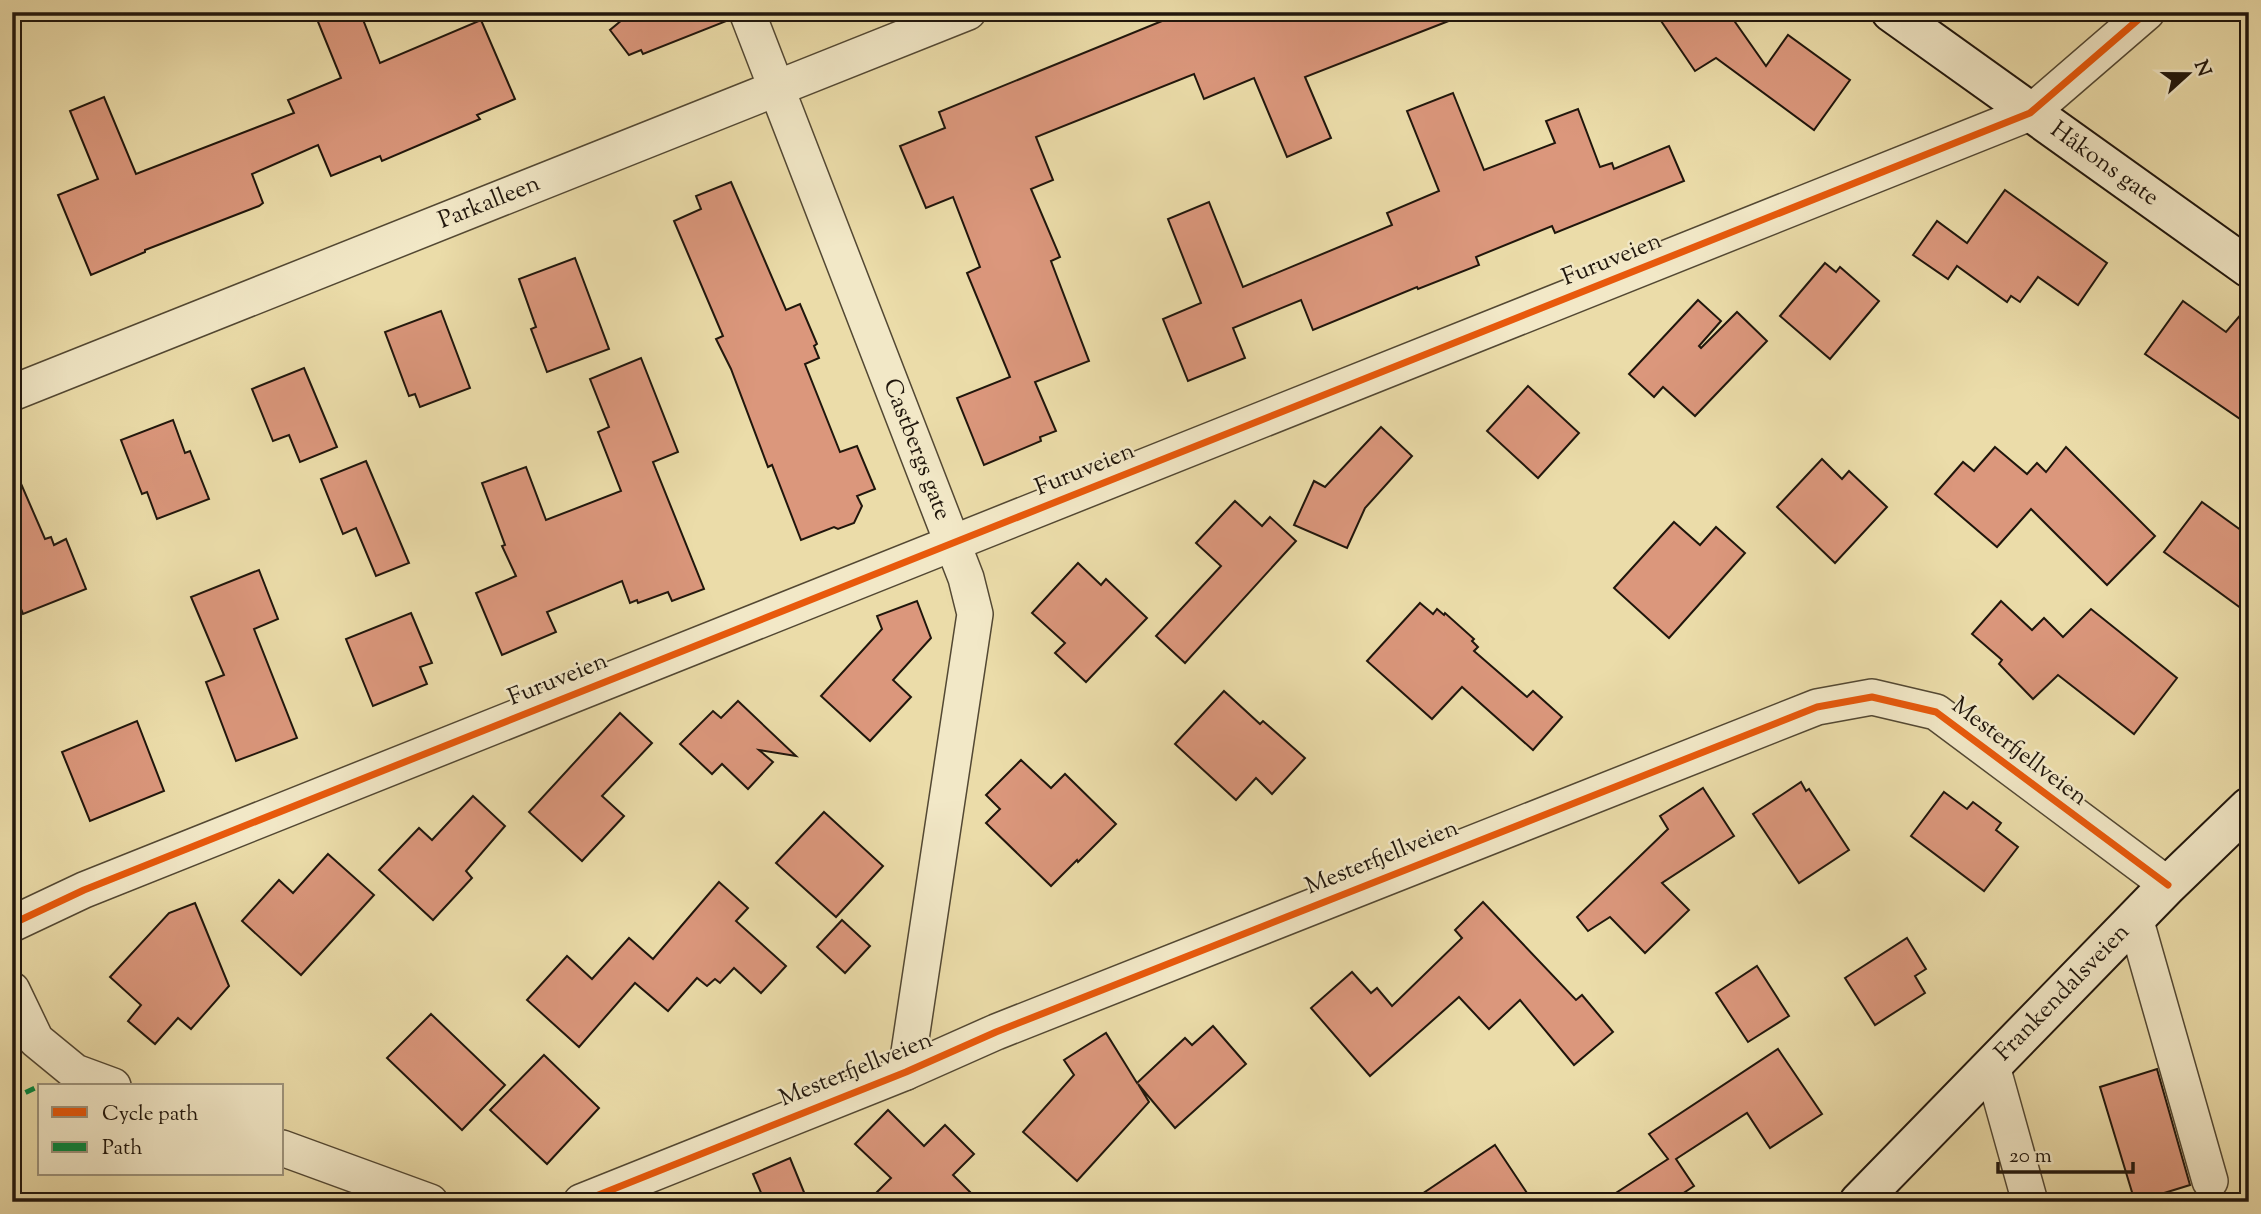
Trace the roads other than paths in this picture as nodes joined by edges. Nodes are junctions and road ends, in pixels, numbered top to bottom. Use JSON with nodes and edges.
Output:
{"nodes":[{"id":1,"x":747,"y":12,"type":"edge"},
{"id":2,"x":968,"y":12,"type":"edge"},
{"id":3,"x":1891,"y":12,"type":"edge"},
{"id":4,"x":2147,"y":12,"type":"edge"},
{"id":5,"x":777,"y":88,"type":"junction"},
{"id":6,"x":2030,"y":113,"type":"junction"},
{"id":7,"x":2249,"y":268,"type":"edge"},
{"id":8,"x":12,"y":393,"type":"edge"},
{"id":9,"x":953,"y":544,"type":"junction"},
{"id":10,"x":2249,"y":807,"type":"edge"},
{"id":11,"x":2168,"y":885,"type":"junction"},
{"id":12,"x":2135,"y":918,"type":"junction"},
{"id":13,"x":12,"y":924,"type":"edge"},
{"id":14,"x":12,"y":990,"type":"edge"},
{"id":15,"x":1992,"y":1066,"type":"junction"},
{"id":16,"x":906,"y":1072,"type":"junction"},
{"id":17,"x":108,"y":1084,"type":"edge"},
{"id":18,"x":284,"y":1149,"type":"edge"},
{"id":19,"x":2210,"y":1181,"type":"dead end"},
{"id":20,"x":430,"y":1202,"type":"edge"},
{"id":21,"x":581,"y":1202,"type":"edge"},
{"id":22,"x":1859,"y":1202,"type":"edge"},
{"id":23,"x":2030,"y":1202,"type":"edge"}],
"edges":[{"from":1,"to":5,"type":"street","name":"Castbergs gate"},
{"from":2,"to":5,"type":"street","name":"Parkalleen"},
{"from":3,"to":6,"type":"main road","name":"Håkons gate"},
{"from":4,"to":6,"type":"street","name":"Furuveien"},
{"from":5,"to":8,"type":"street","name":"Parkalleen"},
{"from":5,"to":9,"type":"street","name":"Castbergs gate"},
{"from":6,"to":7,"type":"main road","name":"Håkons gate"},
{"from":6,"to":9,"type":"street","name":"Furuveien"},
{"from":9,"to":13,"type":"street","name":"Furuveien"},
{"from":9,"to":16,"type":"street","name":"Castbergs gate"},
{"from":10,"to":11,"type":"main road","name":"Frankendalsveien"},
{"from":11,"to":12,"type":"main road","name":"Frankendalsveien"},
{"from":11,"to":16,"type":"street","name":"Mesterfjellveien"},
{"from":12,"to":15,"type":"main road","name":"Frankendalsveien"},
{"from":12,"to":19,"type":"street","name":"Frankendalsveien"},
{"from":14,"to":17,"type":"street"},
{"from":15,"to":22,"type":"main road","name":"Frankendalsveien"},
{"from":15,"to":23,"type":"street","name":"Frankendalsveien"},
{"from":16,"to":21,"type":"street","name":"Mesterfjellveien"},
{"from":18,"to":20,"type":"street"}]}
